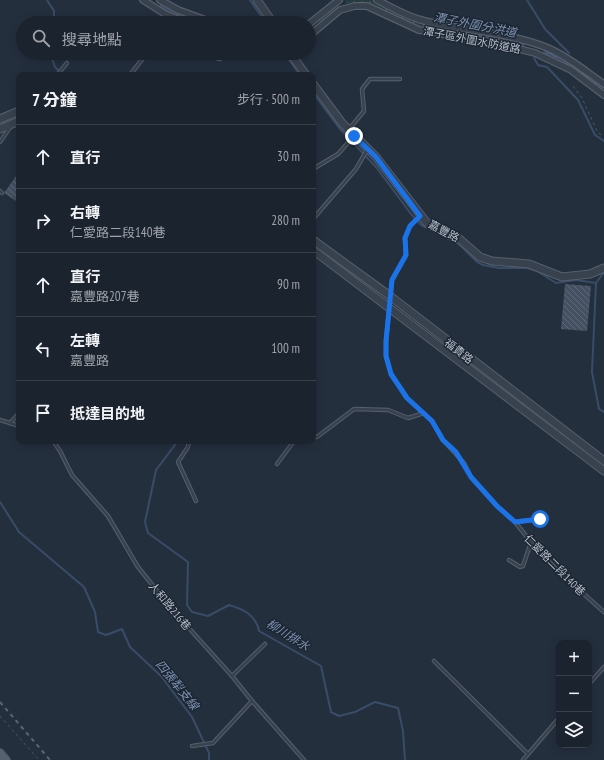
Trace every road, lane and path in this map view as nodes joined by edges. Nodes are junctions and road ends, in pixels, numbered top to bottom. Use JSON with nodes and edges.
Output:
{"nodes":[{"id":1,"x":143,"y":0,"type":"edge"},
{"id":2,"x":160,"y":0,"type":"edge"},
{"id":3,"x":257,"y":0,"type":"edge"},
{"id":4,"x":340,"y":0,"type":"edge"},
{"id":5,"x":377,"y":0,"type":"edge"},
{"id":6,"x":150,"y":2,"type":"edge"},
{"id":7,"x":344,"y":9,"type":"junction"},
{"id":8,"x":170,"y":16,"type":"edge"},
{"id":9,"x":196,"y":16,"type":"edge"},
{"id":10,"x":267,"y":16,"type":"edge"},
{"id":11,"x":316,"y":19,"type":"edge"},
{"id":12,"x":316,"y":30,"type":"edge"},
{"id":13,"x":535,"y":44,"type":"junction"},
{"id":14,"x":533,"y":52,"type":"junction"},
{"id":15,"x":142,"y":60,"type":"edge"},
{"id":16,"x":295,"y":60,"type":"edge"},
{"id":17,"x":67,"y":62,"type":"dead end"},
{"id":18,"x":59,"y":72,"type":"edge"},
{"id":19,"x":132,"y":72,"type":"edge"},
{"id":20,"x":304,"y":72,"type":"edge"},
{"id":21,"x":400,"y":80,"type":"dead end"},
{"id":22,"x":604,"y":84,"type":"edge"},
{"id":23,"x":573,"y":86,"type":"dead end"},
{"id":24,"x":316,"y":88,"type":"edge"},
{"id":25,"x":604,"y":95,"type":"edge"},
{"id":26,"x":16,"y":112,"type":"edge"},
{"id":27,"x":0,"y":120,"type":"edge"},
{"id":28,"x":16,"y":123,"type":"edge"},
{"id":29,"x":0,"y":130,"type":"edge"},
{"id":30,"x":351,"y":133,"type":"junction"},
{"id":31,"x":604,"y":136,"type":"edge"},
{"id":32,"x":0,"y":142,"type":"edge"},
{"id":33,"x":367,"y":149,"type":"junction"},
{"id":34,"x":316,"y":167,"type":"edge"},
{"id":35,"x":316,"y":216,"type":"edge"},
{"id":36,"x":420,"y":216,"type":"junction"},
{"id":37,"x":316,"y":242,"type":"edge"},
{"id":38,"x":316,"y":252,"type":"edge"},
{"id":39,"x":604,"y":268,"type":"edge"},
{"id":40,"x":390,"y":296,"type":"junction"},
{"id":41,"x":388,"y":309,"type":"junction"},
{"id":42,"x":424,"y":413,"type":"junction"},
{"id":43,"x":16,"y":416,"type":"edge"},
{"id":44,"x":0,"y":420,"type":"edge"},
{"id":45,"x":10,"y":423,"type":"junction"},
{"id":46,"x":16,"y":425,"type":"edge"},
{"id":47,"x":316,"y":437,"type":"edge"},
{"id":48,"x":55,"y":444,"type":"edge"},
{"id":49,"x":188,"y":444,"type":"edge"},
{"id":50,"x":292,"y":444,"type":"edge"},
{"id":51,"x":604,"y":462,"type":"edge"},
{"id":52,"x":277,"y":464,"type":"dead end"},
{"id":53,"x":604,"y":471,"type":"edge"},
{"id":54,"x":196,"y":501,"type":"dead end"},
{"id":55,"x":540,"y":519,"type":"dead end"},
{"id":56,"x":515,"y":522,"type":"junction"},
{"id":57,"x":531,"y":542,"type":"junction"},
{"id":58,"x":510,"y":560,"type":"dead end"},
{"id":59,"x":604,"y":612,"type":"edge"},
{"id":60,"x":265,"y":644,"type":"dead end"},
{"id":61,"x":434,"y":661,"type":"dead end"},
{"id":62,"x":604,"y":667,"type":"edge"},
{"id":63,"x":232,"y":676,"type":"junction"},
{"id":64,"x":592,"y":681,"type":"edge"},
{"id":65,"x":252,"y":701,"type":"junction"},
{"id":66,"x":0,"y":716,"type":"edge"},
{"id":67,"x":556,"y":721,"type":"edge"},
{"id":68,"x":192,"y":746,"type":"dead end"},
{"id":69,"x":0,"y":753,"type":"edge"},
{"id":70,"x":528,"y":754,"type":"junction"},
{"id":71,"x":6,"y":760,"type":"edge"},
{"id":72,"x":39,"y":760,"type":"edge"},
{"id":73,"x":304,"y":760,"type":"edge"},
{"id":74,"x":522,"y":760,"type":"edge"}],
"edges":[{"from":1,"to":6,"type":"street"},
{"from":2,"to":9,"type":"street"},
{"from":3,"to":10,"type":"street"},
{"from":4,"to":7,"type":"street"},
{"from":4,"to":11,"type":"street"},
{"from":5,"to":13,"type":"street","name":"潭子區外圍水防道路"},
{"from":6,"to":8,"type":"street"},
{"from":7,"to":12,"type":"street","name":"潭子區外圍水防道路"},
{"from":7,"to":14,"type":"street","name":"潭子區外圍水防道路"},
{"from":13,"to":14,"type":"street","name":"潭子區外圍水防道路"},
{"from":13,"to":22,"type":"street","name":"潭子區外圍水防道路"},
{"from":14,"to":25,"type":"street","name":"潭子區外圍水防道路"},
{"from":15,"to":19,"type":"lane"},
{"from":16,"to":20,"type":"street"},
{"from":17,"to":18,"type":"lane"},
{"from":21,"to":30,"type":"lane"},
{"from":23,"to":31,"type":"path"},
{"from":24,"to":30,"type":"street","name":"嘉豐路"},
{"from":26,"to":27,"type":"street"},
{"from":28,"to":29,"type":"street"},
{"from":28,"to":32,"type":"lane"},
{"from":30,"to":33,"type":"street","name":"嘉豐路"},
{"from":30,"to":34,"type":"lane"},
{"from":33,"to":35,"type":"lane"},
{"from":33,"to":36,"type":"street","name":"嘉豐路"},
{"from":36,"to":39,"type":"street","name":"嘉豐路"},
{"from":36,"to":40,"type":"lane","name":"仁愛路二段140巷"},
{"from":37,"to":40,"type":"street","name":"福貴路"},
{"from":38,"to":41,"type":"street","name":"福貴路"},
{"from":40,"to":41,"type":"lane","name":"仁愛路二段140巷"},
{"from":40,"to":51,"type":"street","name":"福貴路"},
{"from":41,"to":42,"type":"lane","name":"仁愛路二段140巷"},
{"from":41,"to":53,"type":"street","name":"福貴路"},
{"from":42,"to":47,"type":"lane"},
{"from":42,"to":56,"type":"lane","name":"仁愛路二段140巷"},
{"from":43,"to":45,"type":"lane"},
{"from":44,"to":45,"type":"lane"},
{"from":45,"to":46,"type":"lane"},
{"from":48,"to":63,"type":"lane","name":"人和路216巷"},
{"from":49,"to":54,"type":"lane"},
{"from":50,"to":52,"type":"lane"},
{"from":55,"to":56,"type":"lane"},
{"from":56,"to":57,"type":"lane","name":"仁愛路二段140巷"},
{"from":57,"to":58,"type":"lane"},
{"from":57,"to":59,"type":"lane","name":"仁愛路二段140巷"},
{"from":60,"to":63,"type":"lane"},
{"from":61,"to":70,"type":"lane"},
{"from":62,"to":64,"type":"lane"},
{"from":63,"to":65,"type":"lane","name":"人和路216巷"},
{"from":65,"to":68,"type":"lane"},
{"from":65,"to":73,"type":"lane","name":"人和路216巷"},
{"from":66,"to":72,"type":"path"},
{"from":67,"to":70,"type":"lane"},
{"from":69,"to":71,"type":"main road"},
{"from":70,"to":74,"type":"lane"}]}
